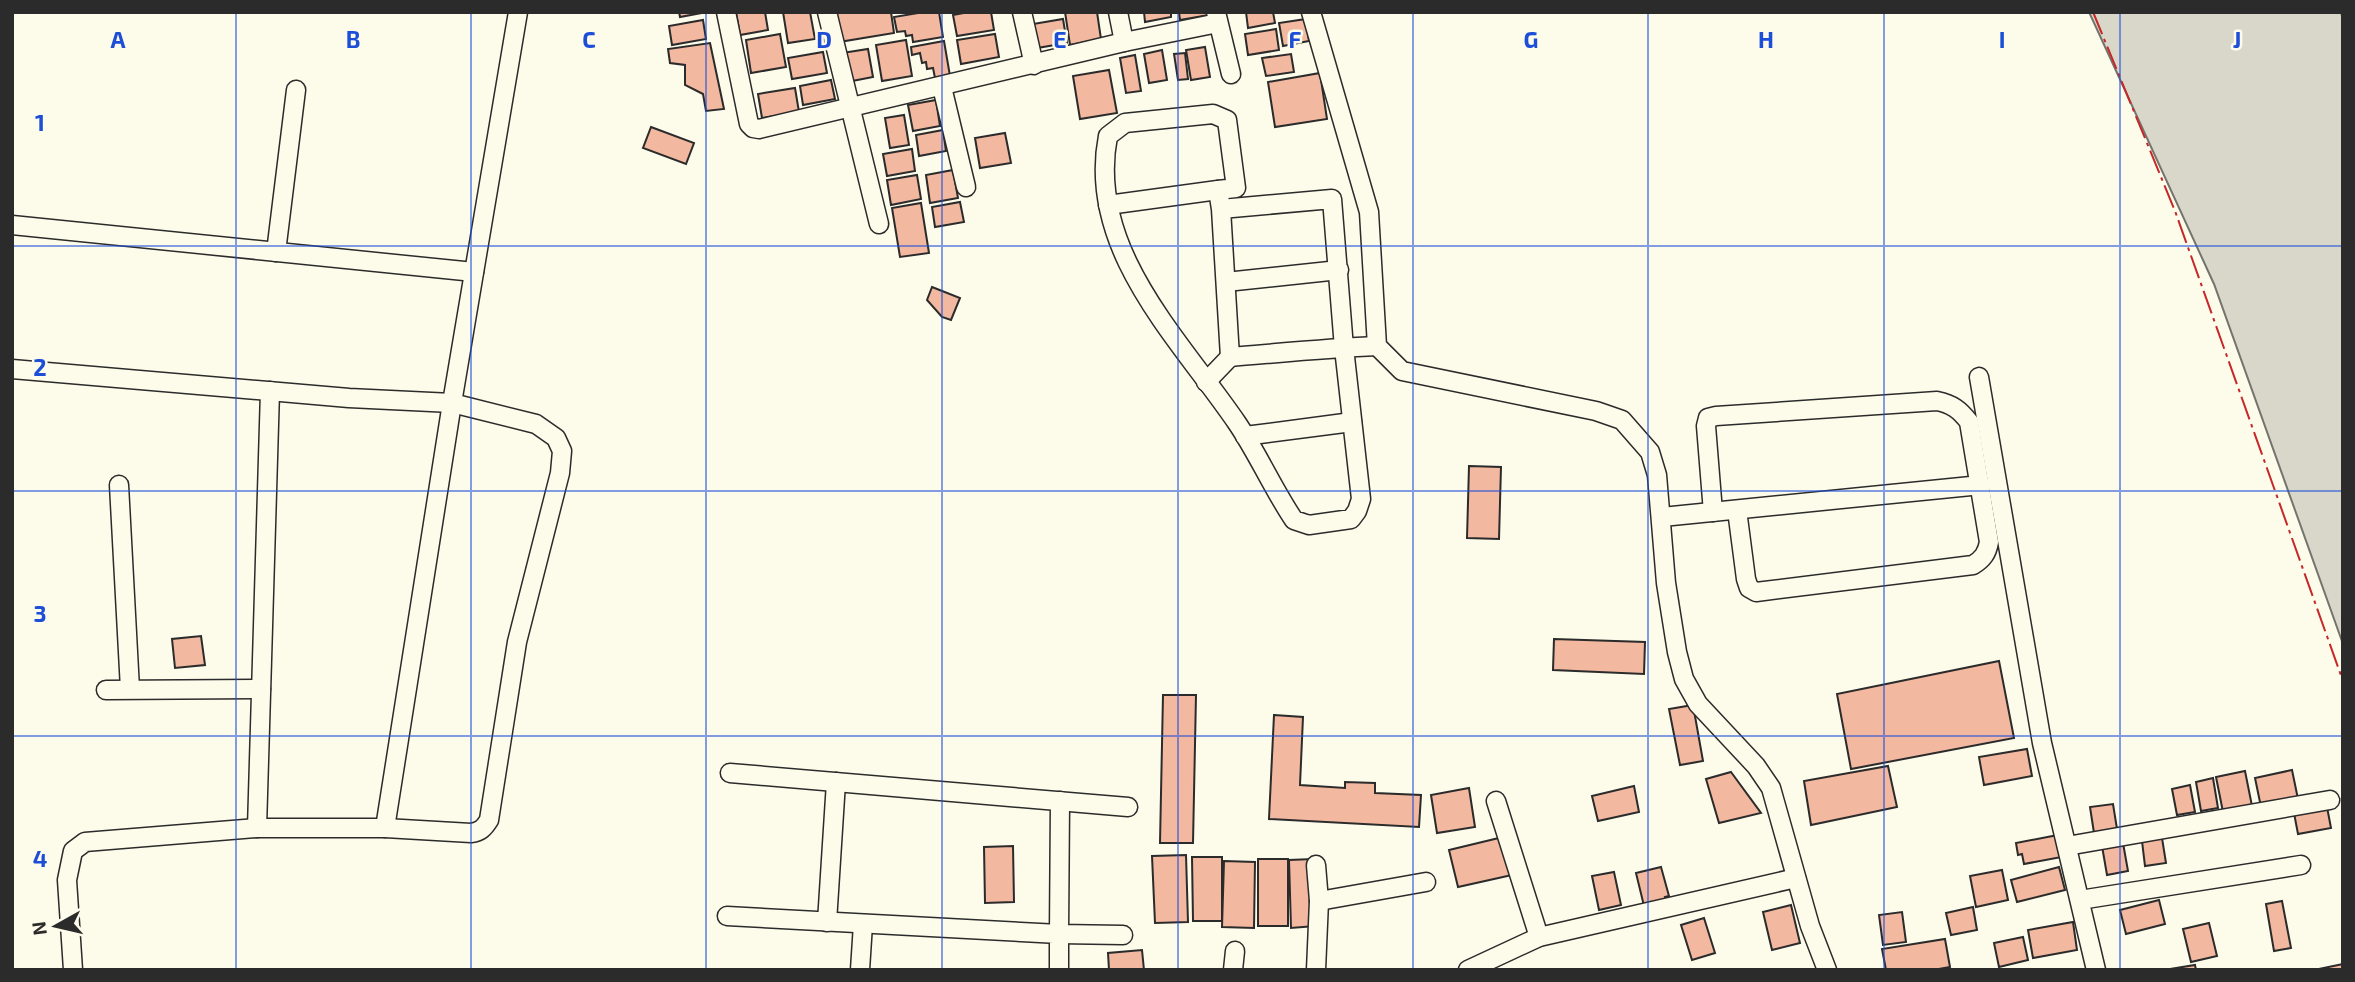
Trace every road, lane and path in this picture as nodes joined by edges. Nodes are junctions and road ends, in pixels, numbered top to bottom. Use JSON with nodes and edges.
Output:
{"nodes":[{"id":1,"x":518,"y":12,"type":"edge"},
{"id":2,"x":726,"y":12,"type":"edge"},
{"id":3,"x":827,"y":12,"type":"edge"},
{"id":4,"x":1022,"y":12,"type":"edge"},
{"id":5,"x":1118,"y":12,"type":"edge"},
{"id":6,"x":1311,"y":12,"type":"edge"},
{"id":7,"x":1217,"y":18,"type":"edge"},
{"id":8,"x":1124,"y":42,"type":"junction"},
{"id":9,"x":1034,"y":65,"type":"junction"},
{"id":10,"x":1231,"y":74,"type":"dead end"},
{"id":11,"x":942,"y":87,"type":"junction"},
{"id":12,"x":296,"y":90,"type":"dead end"},
{"id":13,"x":852,"y":108,"type":"junction"},
{"id":14,"x":966,"y":187,"type":"dead end"},
{"id":15,"x":1219,"y":190,"type":"junction"},
{"id":16,"x":1332,"y":199,"type":"junction"},
{"id":17,"x":1366,"y":204,"type":"junction"},
{"id":18,"x":1108,"y":205,"type":"junction"},
{"id":19,"x":1221,"y":209,"type":"junction"},
{"id":20,"x":879,"y":224,"type":"dead end"},
{"id":21,"x":12,"y":225,"type":"edge"},
{"id":22,"x":276,"y":252,"type":"junction"},
{"id":23,"x":1339,"y":270,"type":"junction"},
{"id":24,"x":474,"y":272,"type":"junction"},
{"id":25,"x":1226,"y":282,"type":"junction"},
{"id":26,"x":1377,"y":346,"type":"junction"},
{"id":27,"x":1344,"y":348,"type":"junction"},
{"id":28,"x":1230,"y":357,"type":"junction"},
{"id":29,"x":12,"y":369,"type":"edge"},
{"id":30,"x":1979,"y":377,"type":"dead end"},
{"id":31,"x":1206,"y":382,"type":"junction"},
{"id":32,"x":270,"y":391,"type":"junction"},
{"id":33,"x":452,"y":403,"type":"junction"},
{"id":34,"x":1352,"y":422,"type":"junction"},
{"id":35,"x":1245,"y":436,"type":"junction"},
{"id":36,"x":119,"y":485,"type":"dead end"},
{"id":37,"x":1981,"y":485,"type":"junction"},
{"id":38,"x":1737,"y":510,"type":"junction"},
{"id":39,"x":1713,"y":512,"type":"junction"},
{"id":40,"x":1662,"y":517,"type":"junction"},
{"id":41,"x":261,"y":689,"type":"junction"},
{"id":42,"x":106,"y":690,"type":"dead end"},
{"id":43,"x":131,"y":690,"type":"junction"},
{"id":44,"x":730,"y":773,"type":"dead end"},
{"id":45,"x":836,"y":782,"type":"junction"},
{"id":46,"x":2330,"y":800,"type":"dead end"},
{"id":47,"x":1496,"y":801,"type":"dead end"},
{"id":48,"x":1060,"y":802,"type":"junction"},
{"id":49,"x":1128,"y":807,"type":"dead end"},
{"id":50,"x":257,"y":828,"type":"junction"},
{"id":51,"x":385,"y":828,"type":"junction"},
{"id":52,"x":2067,"y":846,"type":"junction"},
{"id":53,"x":1316,"y":865,"type":"dead end"},
{"id":54,"x":2301,"y":865,"type":"dead end"},
{"id":55,"x":1796,"y":878,"type":"junction"},
{"id":56,"x":1426,"y":882,"type":"dead end"},
{"id":57,"x":2080,"y":900,"type":"junction"},
{"id":58,"x":1319,"y":901,"type":"junction"},
{"id":59,"x":727,"y":916,"type":"dead end"},
{"id":60,"x":827,"y":922,"type":"junction"},
{"id":61,"x":863,"y":924,"type":"junction"},
{"id":62,"x":1059,"y":934,"type":"junction"},
{"id":63,"x":1123,"y":935,"type":"dead end"},
{"id":64,"x":1539,"y":937,"type":"junction"},
{"id":65,"x":1235,"y":951,"type":"dead end"},
{"id":66,"x":73,"y":970,"type":"edge"},
{"id":67,"x":860,"y":970,"type":"edge"},
{"id":68,"x":1059,"y":970,"type":"edge"},
{"id":69,"x":1233,"y":970,"type":"edge"},
{"id":70,"x":1317,"y":970,"type":"edge"},
{"id":71,"x":1468,"y":970,"type":"edge"},
{"id":72,"x":1827,"y":970,"type":"edge"},
{"id":73,"x":2096,"y":970,"type":"edge"}],
"edges":[{"from":1,"to":24,"type":"street"},
{"from":2,"to":13,"type":"street"},
{"from":3,"to":13,"type":"street"},
{"from":4,"to":9,"type":"street"},
{"from":5,"to":8,"type":"street"},
{"from":6,"to":17,"type":"street"},
{"from":7,"to":8,"type":"street"},
{"from":7,"to":10,"type":"street"},
{"from":8,"to":9,"type":"street"},
{"from":9,"to":11,"type":"street"},
{"from":11,"to":13,"type":"street"},
{"from":11,"to":14,"type":"street"},
{"from":12,"to":22,"type":"street"},
{"from":13,"to":20,"type":"street"},
{"from":15,"to":18,"type":"street"},
{"from":15,"to":18,"type":"street"},
{"from":15,"to":19,"type":"street"},
{"from":16,"to":17,"type":"street"},
{"from":16,"to":19,"type":"street"},
{"from":16,"to":23,"type":"street"},
{"from":17,"to":26,"type":"street"},
{"from":18,"to":31,"type":"street"},
{"from":19,"to":25,"type":"street"},
{"from":21,"to":22,"type":"street"},
{"from":22,"to":24,"type":"street"},
{"from":23,"to":25,"type":"street"},
{"from":23,"to":27,"type":"street"},
{"from":24,"to":33,"type":"street"},
{"from":25,"to":28,"type":"street"},
{"from":26,"to":27,"type":"street"},
{"from":26,"to":40,"type":"street"},
{"from":27,"to":28,"type":"street"},
{"from":27,"to":34,"type":"street"},
{"from":28,"to":31,"type":"street"},
{"from":29,"to":32,"type":"street"},
{"from":30,"to":52,"type":"street"},
{"from":31,"to":35,"type":"street"},
{"from":32,"to":33,"type":"street"},
{"from":32,"to":41,"type":"street"},
{"from":33,"to":51,"type":"street"},
{"from":33,"to":51,"type":"street"},
{"from":34,"to":35,"type":"street"},
{"from":34,"to":35,"type":"street"},
{"from":36,"to":43,"type":"street"},
{"from":37,"to":38,"type":"street"},
{"from":37,"to":38,"type":"street"},
{"from":37,"to":39,"type":"street"},
{"from":38,"to":39,"type":"street"},
{"from":39,"to":40,"type":"street"},
{"from":40,"to":55,"type":"street"},
{"from":41,"to":43,"type":"street"},
{"from":41,"to":50,"type":"street"},
{"from":42,"to":43,"type":"street"},
{"from":44,"to":45,"type":"street"},
{"from":45,"to":48,"type":"street"},
{"from":45,"to":60,"type":"street"},
{"from":46,"to":52,"type":"street"},
{"from":47,"to":64,"type":"street"},
{"from":48,"to":49,"type":"street"},
{"from":48,"to":62,"type":"street"},
{"from":50,"to":51,"type":"street"},
{"from":50,"to":66,"type":"street"},
{"from":52,"to":57,"type":"street"},
{"from":53,"to":58,"type":"street"},
{"from":54,"to":57,"type":"street"},
{"from":55,"to":64,"type":"street"},
{"from":55,"to":72,"type":"street"},
{"from":56,"to":58,"type":"street"},
{"from":57,"to":73,"type":"street"},
{"from":58,"to":70,"type":"street"},
{"from":59,"to":60,"type":"street"},
{"from":60,"to":61,"type":"street"},
{"from":61,"to":62,"type":"street"},
{"from":61,"to":67,"type":"street"},
{"from":62,"to":63,"type":"street"},
{"from":62,"to":68,"type":"street"},
{"from":64,"to":71,"type":"street"},
{"from":65,"to":69,"type":"street"}]}
